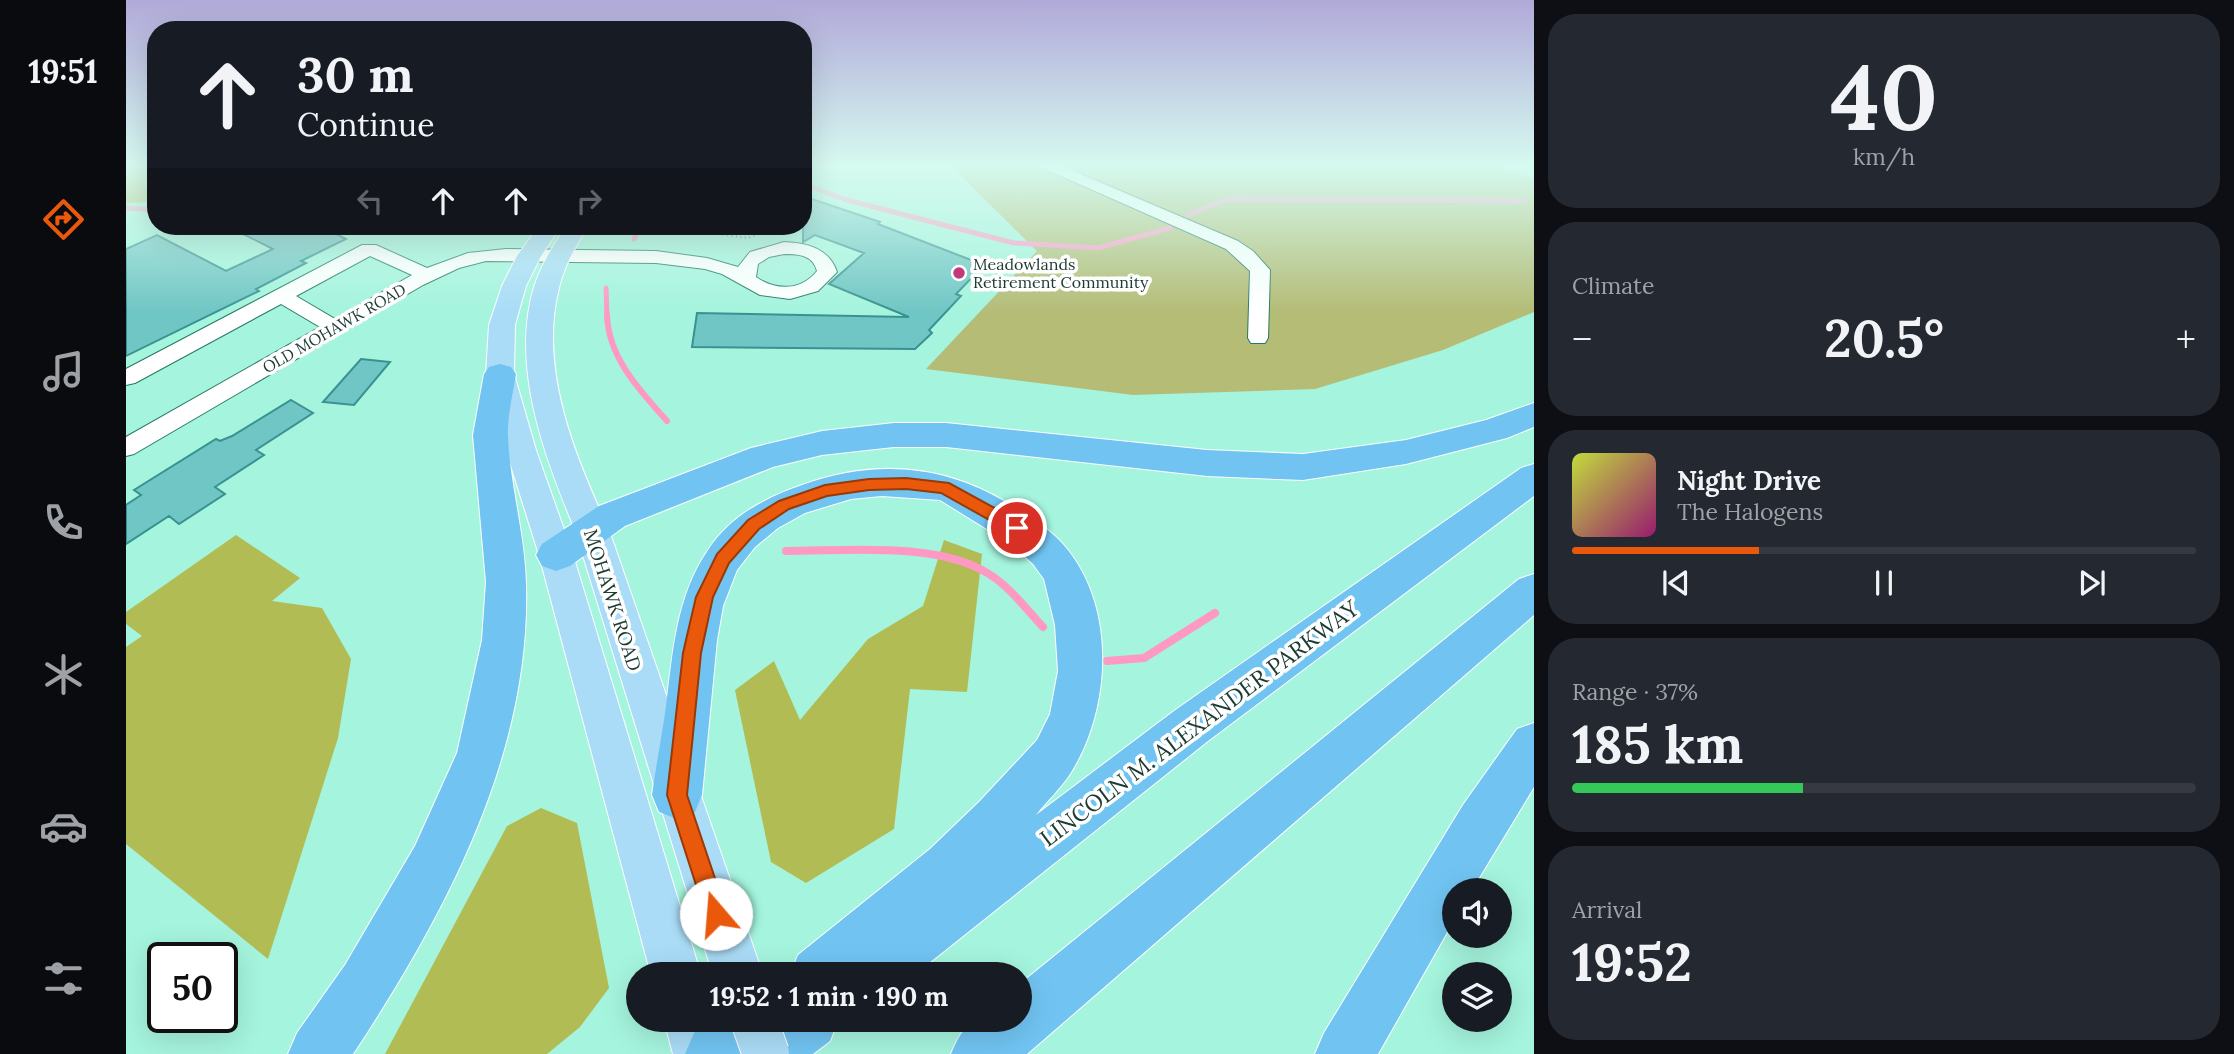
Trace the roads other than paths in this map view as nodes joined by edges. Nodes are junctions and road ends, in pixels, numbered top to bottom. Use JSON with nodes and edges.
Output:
{"nodes":[{"id":1,"x":1157,"y":213,"type":"edge"},
{"id":2,"x":548,"y":235,"type":"edge"},
{"id":3,"x":568,"y":235,"type":"edge"},
{"id":4,"x":544,"y":256,"type":"junction"},
{"id":5,"x":755,"y":256,"type":"junction"},
{"id":6,"x":715,"y":265,"type":"junction"},
{"id":7,"x":426,"y":275,"type":"junction"},
{"id":8,"x":747,"y":279,"type":"junction"},
{"id":9,"x":281,"y":296,"type":"junction"},
{"id":10,"x":334,"y":327,"type":"junction"},
{"id":11,"x":1258,"y":338,"type":"dead end"},
{"id":12,"x":500,"y":374,"type":"junction"},
{"id":13,"x":127,"y":378,"type":"edge"},
{"id":14,"x":1534,"y":414,"type":"edge"},
{"id":15,"x":126,"y":448,"type":"edge"},
{"id":16,"x":1534,"y":477,"type":"edge"},
{"id":17,"x":592,"y":530,"type":"junction"},
{"id":18,"x":556,"y":555,"type":"junction"},
{"id":19,"x":1534,"y":592,"type":"edge"},
{"id":20,"x":1534,"y":745,"type":"edge"},
{"id":21,"x":677,"y":795,"type":"junction"},
{"id":22,"x":672,"y":962,"type":"edge"},
{"id":23,"x":733,"y":962,"type":"edge"},
{"id":24,"x":835,"y":962,"type":"edge"},
{"id":25,"x":885,"y":962,"type":"edge"},
{"id":26,"x":693,"y":1032,"type":"edge"},
{"id":27,"x":742,"y":1032,"type":"edge"},
{"id":28,"x":760,"y":1032,"type":"edge"},
{"id":29,"x":794,"y":1032,"type":"edge"},
{"id":30,"x":318,"y":1054,"type":"edge"},
{"id":31,"x":699,"y":1054,"type":"edge"},
{"id":32,"x":715,"y":1054,"type":"edge"},
{"id":33,"x":766,"y":1054,"type":"edge"},
{"id":34,"x":981,"y":1054,"type":"edge"},
{"id":35,"x":1345,"y":1054,"type":"edge"}],
"edges":[{"from":1,"to":11,"type":"street"},
{"from":2,"to":4,"type":"main road","name":"MOHAWK ROAD"},
{"from":3,"to":4,"type":"main road","name":"MOHAWK ROAD"},
{"from":4,"to":6,"type":"street","name":"OLD MOHAWK ROAD"},
{"from":4,"to":7,"type":"street","name":"OLD MOHAWK ROAD"},
{"from":4,"to":12,"type":"main road","name":"MOHAWK ROAD"},
{"from":4,"to":17,"type":"main road","name":"MOHAWK ROAD"},
{"from":5,"to":6,"type":"street"},
{"from":5,"to":8,"type":"street"},
{"from":5,"to":8,"type":"street"},
{"from":6,"to":8,"type":"street"},
{"from":7,"to":9,"type":"street"},
{"from":7,"to":10,"type":"street","name":"OLD MOHAWK ROAD"},
{"from":9,"to":10,"type":"lane"},
{"from":9,"to":13,"type":"street"},
{"from":10,"to":15,"type":"street","name":"OLD MOHAWK ROAD"},
{"from":12,"to":18,"type":"main road","name":"MOHAWK ROAD"},
{"from":12,"to":30,"type":"highway"},
{"from":14,"to":17,"type":"highway"},
{"from":16,"to":25,"type":"highway","name":"LINCOLN M. ALEXANDER PARKWAY"},
{"from":17,"to":18,"type":"highway"},
{"from":17,"to":21,"type":"main road","name":"MOHAWK ROAD"},
{"from":18,"to":22,"type":"main road","name":"MOHAWK ROAD"},
{"from":19,"to":34,"type":"highway"},
{"from":20,"to":35,"type":"highway"},
{"from":21,"to":23,"type":"main road","name":"MOHAWK ROAD"},
{"from":21,"to":24,"type":"highway"},
{"from":26,"to":31,"type":"main road"},
{"from":27,"to":32,"type":"highway"},
{"from":28,"to":33,"type":"main road","bridge":true},
{"from":29,"to":33,"type":"highway"}]}
